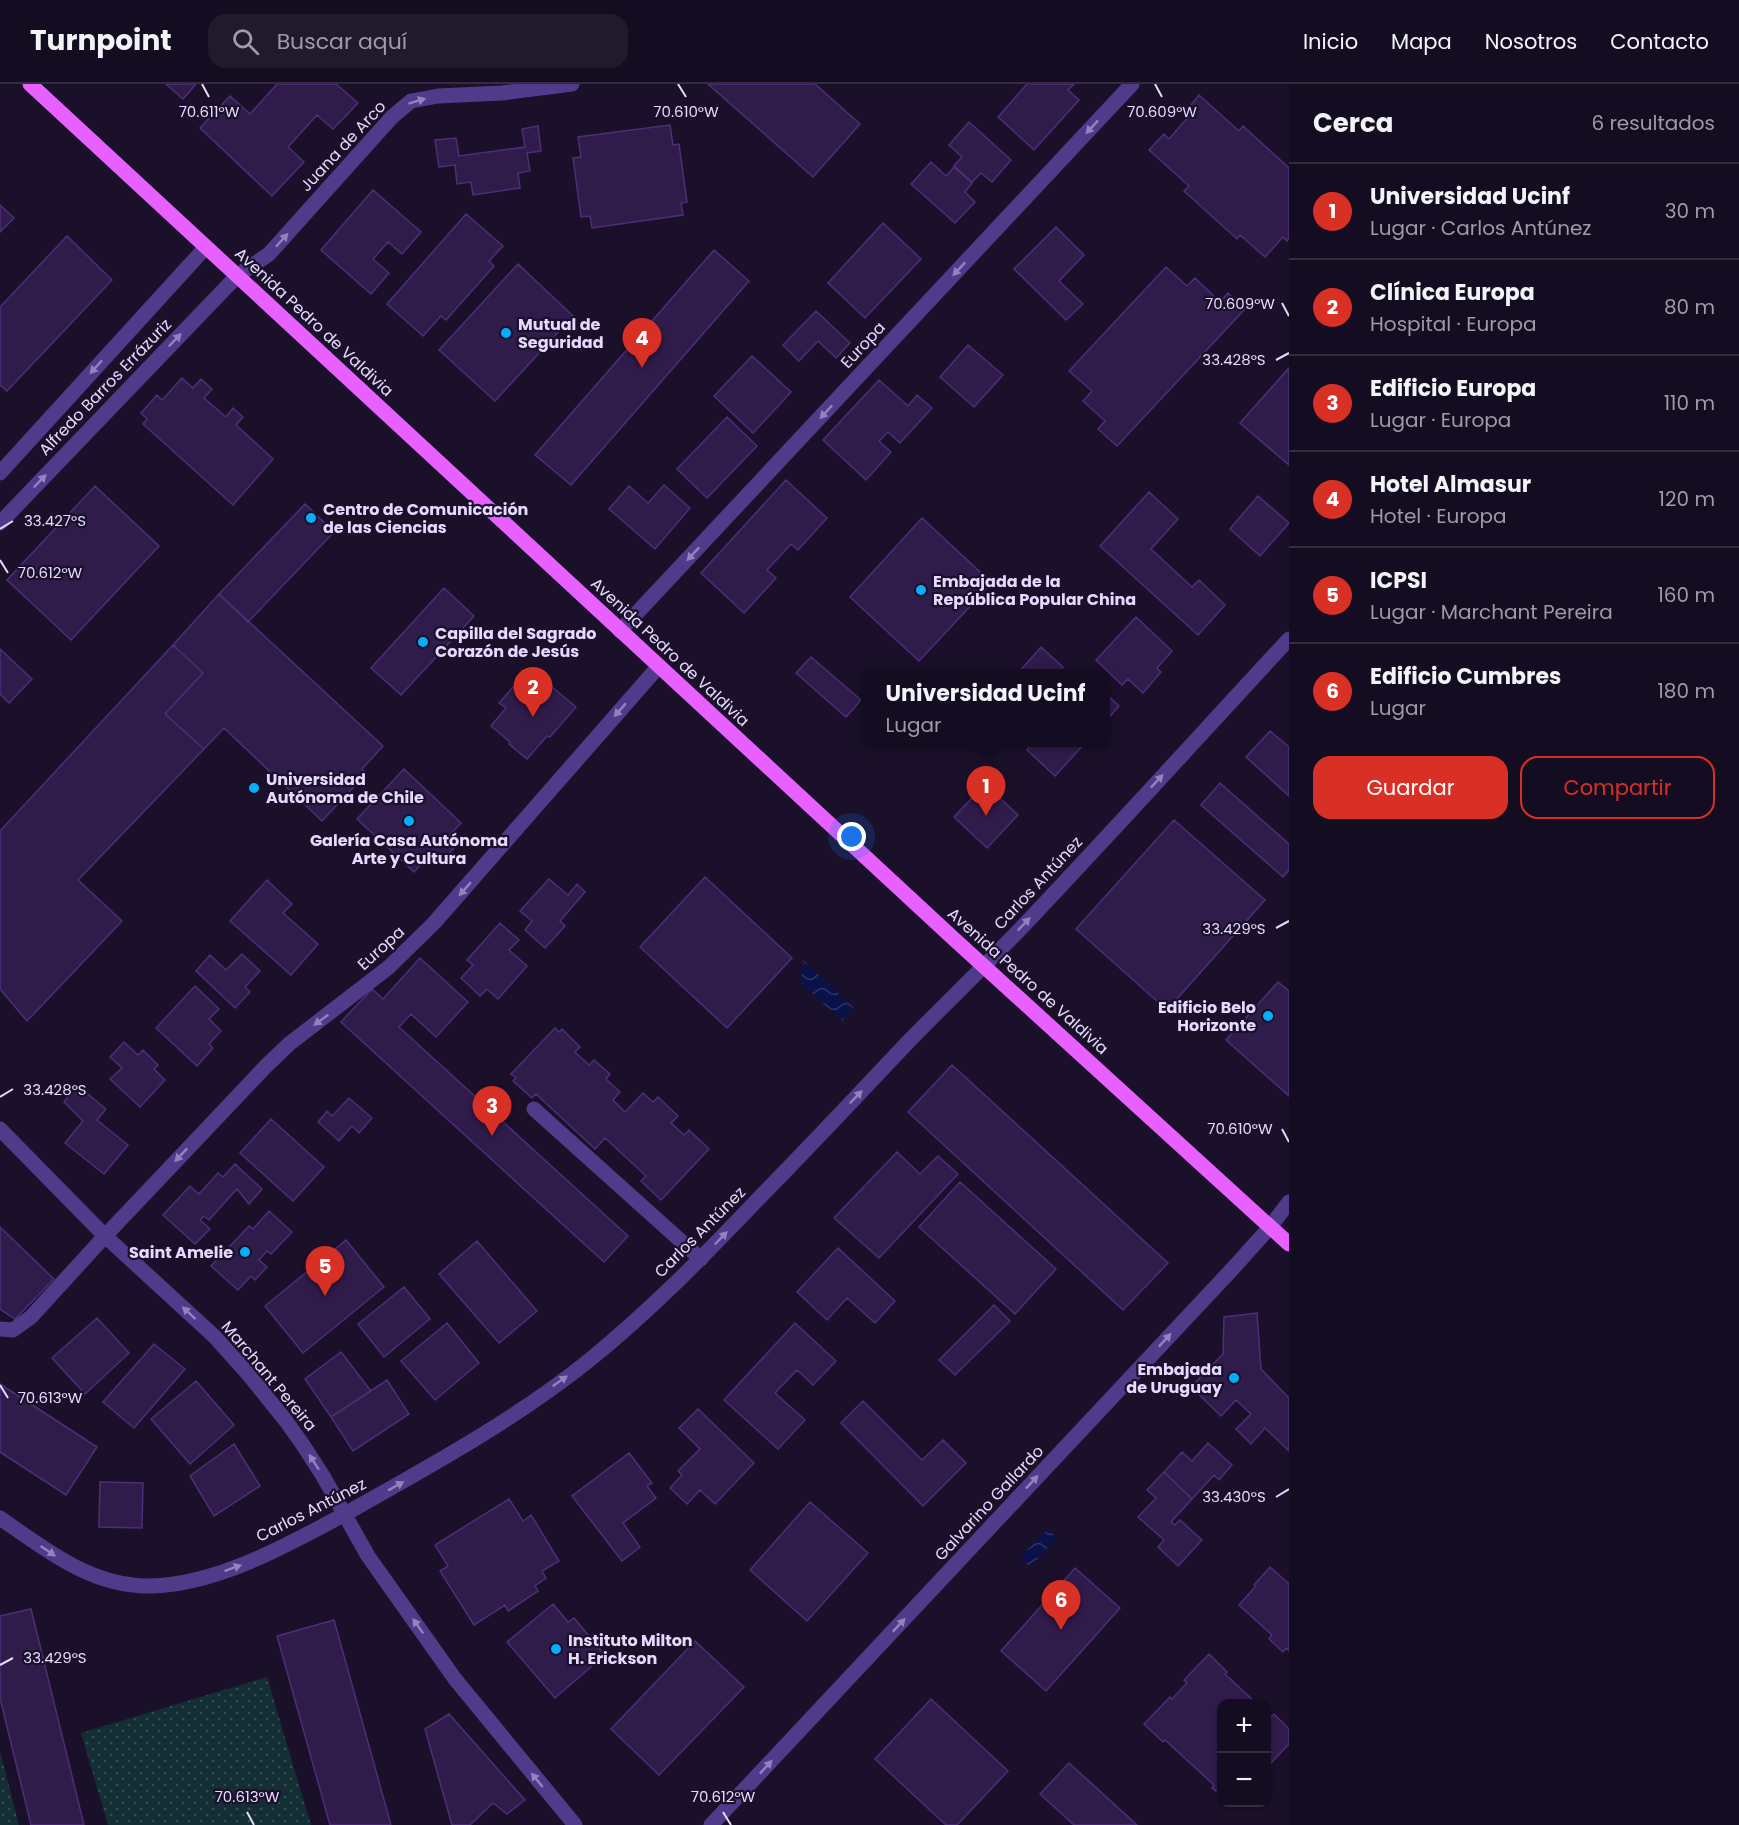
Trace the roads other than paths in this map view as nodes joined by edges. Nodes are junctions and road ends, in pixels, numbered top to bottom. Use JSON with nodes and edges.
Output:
{"nodes":[{"id":1,"x":30,"y":84,"type":"edge"},
{"id":2,"x":572,"y":84,"type":"edge"},
{"id":3,"x":1132,"y":84,"type":"edge"},
{"id":4,"x":206,"y":247,"type":"junction"},
{"id":5,"x":237,"y":276,"type":"junction"},
{"id":6,"x":0,"y":472,"type":"edge"},
{"id":7,"x":0,"y":523,"type":"edge"},
{"id":8,"x":620,"y":631,"type":"junction"},
{"id":9,"x":1289,"y":639,"type":"edge"},
{"id":10,"x":659,"y":666,"type":"junction"},
{"id":11,"x":983,"y":966,"type":"junction"},
{"id":12,"x":534,"y":1109,"type":"dead end"},
{"id":13,"x":0,"y":1129,"type":"edge"},
{"id":14,"x":1289,"y":1202,"type":"edge"},
{"id":15,"x":1270,"y":1227,"type":"junction"},
{"id":16,"x":105,"y":1236,"type":"junction"},
{"id":17,"x":1289,"y":1244,"type":"edge"},
{"id":18,"x":701,"y":1259,"type":"junction"},
{"id":19,"x":0,"y":1329,"type":"edge"},
{"id":20,"x":344,"y":1514,"type":"junction"},
{"id":21,"x":0,"y":1518,"type":"edge"},
{"id":22,"x":569,"y":1823,"type":"edge"},
{"id":23,"x":711,"y":1825,"type":"edge"}],
"edges":[{"from":1,"to":4,"type":"main road","name":"Avenida Pedro de Valdivia"},
{"from":5,"to":2,"type":"street","name":"Juana de Arco","one_way":true},
{"from":3,"to":8,"type":"street","name":"Europa","one_way":true},
{"from":4,"to":5,"type":"main road","name":"Avenida Pedro de Valdivia"},
{"from":4,"to":6,"type":"street","name":"Alfredo Barros Errázuriz","one_way":true},
{"from":7,"to":5,"type":"street","name":"Alfredo Barros Errázuriz","one_way":true},
{"from":5,"to":8,"type":"main road","name":"Avenida Pedro de Valdivia"},
{"from":8,"to":10,"type":"main road","name":"Avenida Pedro de Valdivia"},
{"from":11,"to":9,"type":"street","name":"Carlos Antúnez","one_way":true},
{"from":10,"to":11,"type":"main road","name":"Avenida Pedro de Valdivia"},
{"from":10,"to":16,"type":"street","name":"Europa","one_way":true},
{"from":11,"to":15,"type":"main road","name":"Avenida Pedro de Valdivia"},
{"from":18,"to":11,"type":"street","name":"Carlos Antúnez","one_way":true},
{"from":12,"to":18,"type":"street"},
{"from":13,"to":16,"type":"street","name":"Marchant Pereira"},
{"from":14,"to":15,"type":"street","name":"Galvarino Gallardo"},
{"from":15,"to":17,"type":"main road","name":"Avenida Pedro de Valdivia"},
{"from":23,"to":15,"type":"street","name":"Galvarino Gallardo","one_way":true},
{"from":16,"to":19,"type":"street","name":"Europa"},
{"from":20,"to":16,"type":"street","name":"Marchant Pereira","one_way":true},
{"from":20,"to":18,"type":"street","name":"Carlos Antúnez","one_way":true},
{"from":21,"to":20,"type":"street","name":"Carlos Antúnez","one_way":true},
{"from":22,"to":20,"type":"street","name":"Marchant Pereira","one_way":true}]}
